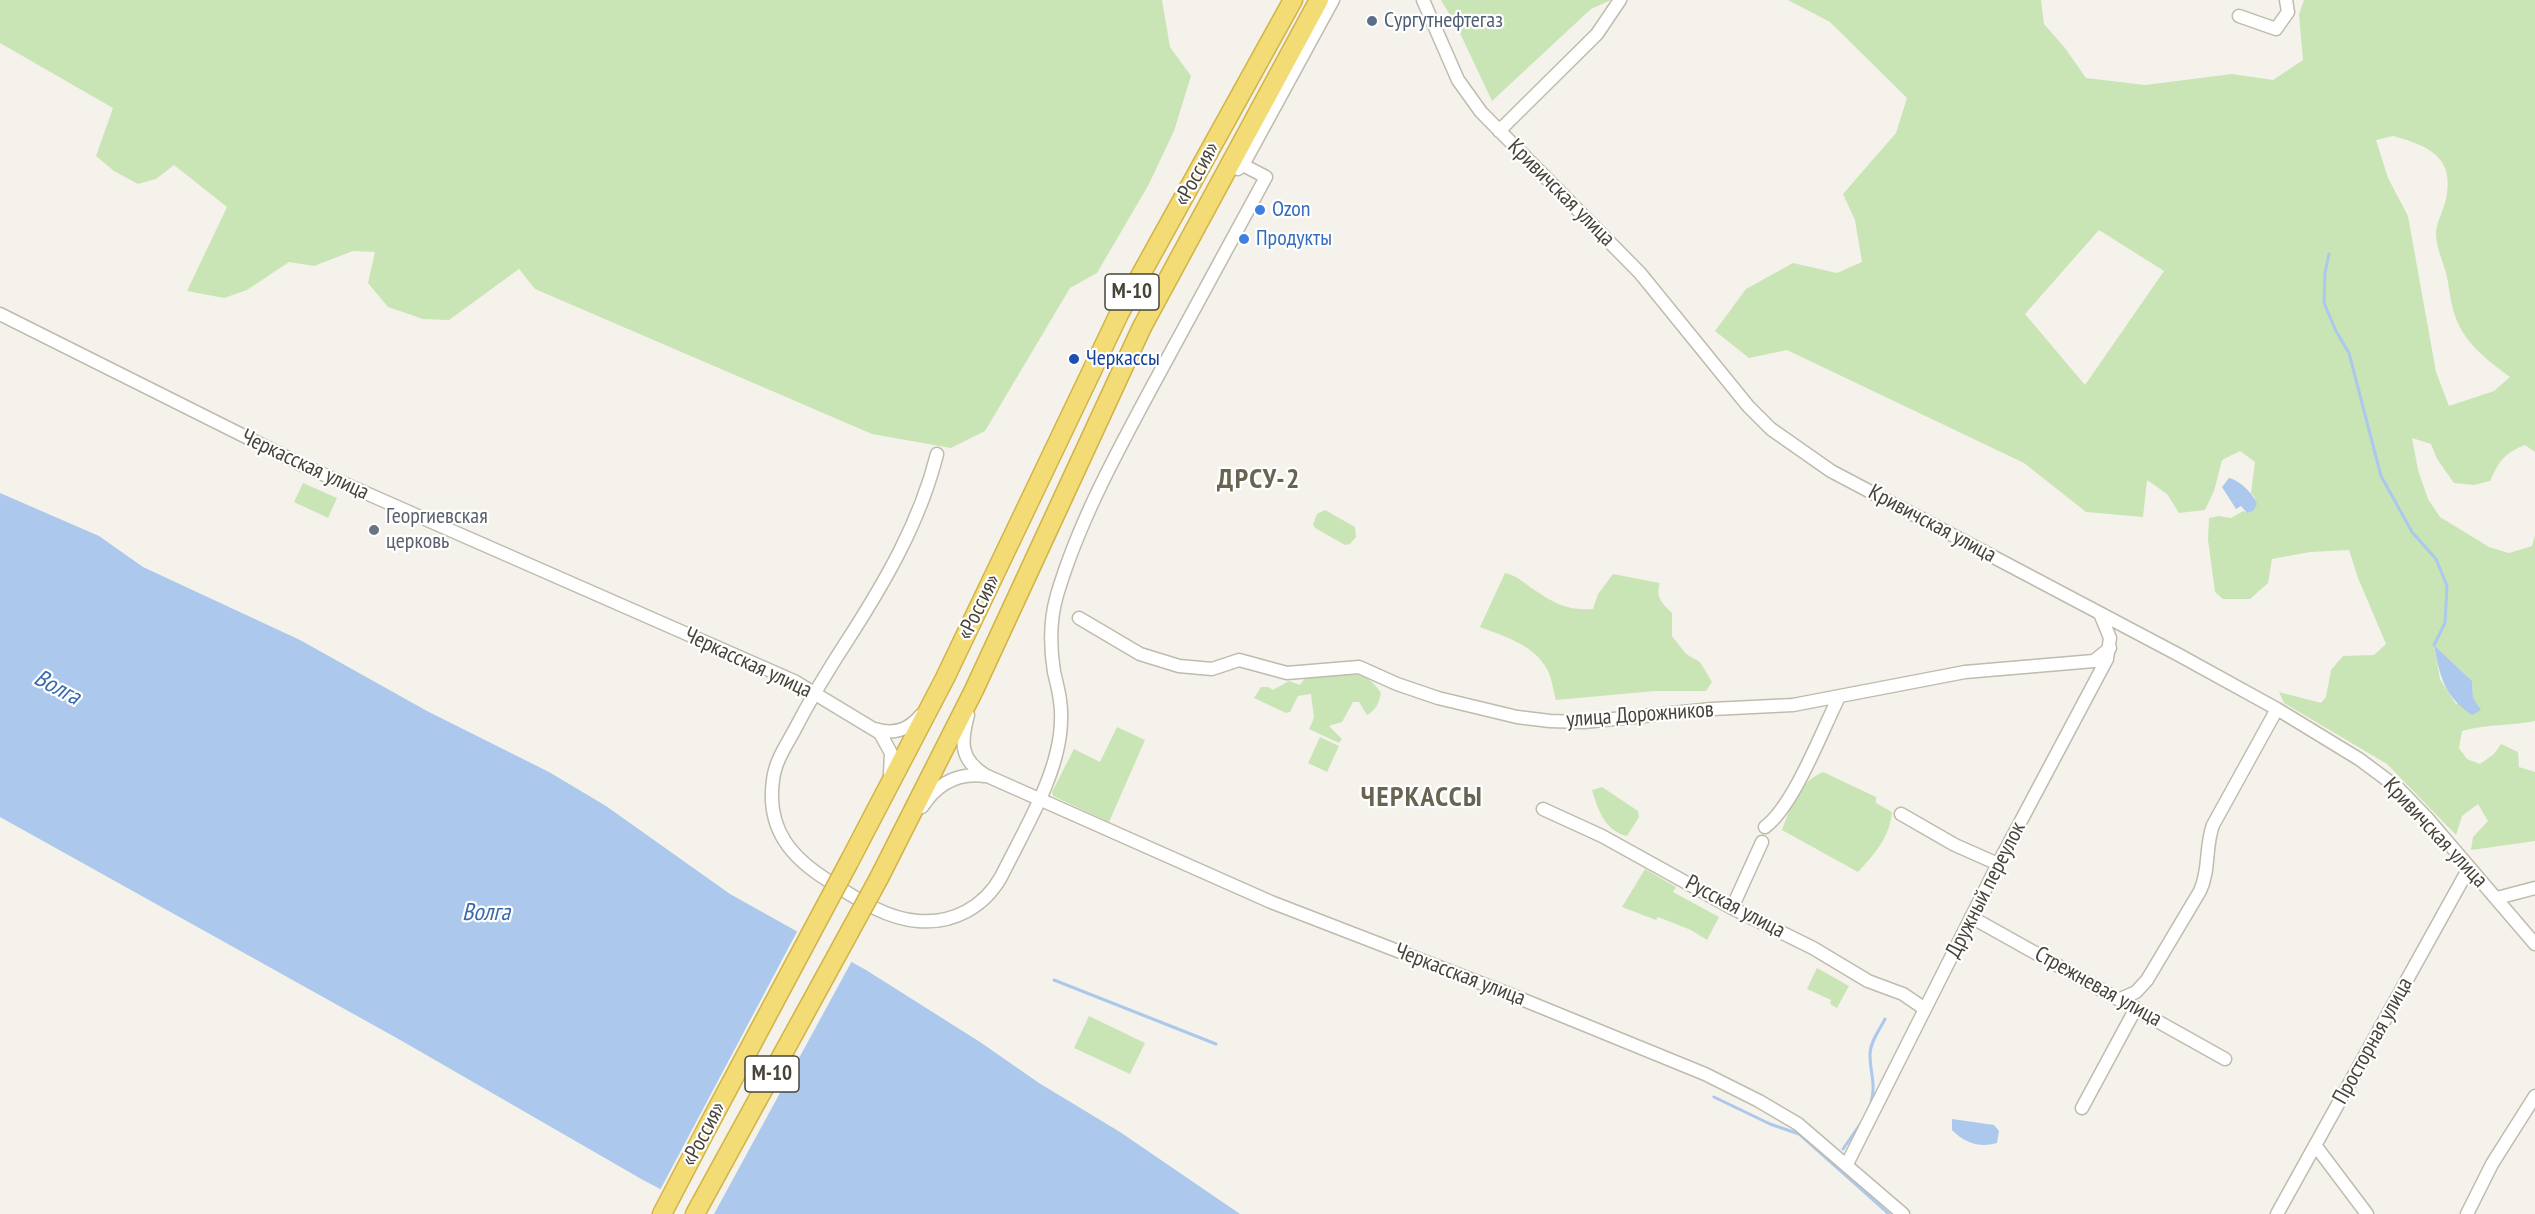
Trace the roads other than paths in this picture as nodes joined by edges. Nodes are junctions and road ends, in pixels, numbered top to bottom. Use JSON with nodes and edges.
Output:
{"nodes":[{"id":1,"x":1293,"y":0,"type":"edge"},
{"id":2,"x":1319,"y":0,"type":"edge"},
{"id":3,"x":1333,"y":0,"type":"edge"},
{"id":4,"x":1423,"y":0,"type":"edge"},
{"id":5,"x":1620,"y":0,"type":"edge"},
{"id":6,"x":2286,"y":0,"type":"edge"},
{"id":7,"x":2239,"y":16,"type":"dead end"},
{"id":8,"x":1499,"y":131,"type":"junction"},
{"id":9,"x":1243,"y":165,"type":"junction"},
{"id":10,"x":1223,"y":180,"type":"junction"},
{"id":11,"x":0,"y":315,"type":"edge"},
{"id":12,"x":937,"y":454,"type":"dead end"},
{"id":13,"x":2100,"y":615,"type":"junction"},
{"id":14,"x":1079,"y":618,"type":"dead end"},
{"id":15,"x":2110,"y":648,"type":"junction"},
{"id":16,"x":945,"y":678,"type":"junction"},
{"id":17,"x":974,"y":690,"type":"junction"},
{"id":18,"x":814,"y":692,"type":"junction"},
{"id":19,"x":1838,"y":699,"type":"junction"},
{"id":20,"x":2277,"y":709,"type":"junction"},
{"id":21,"x":874,"y":728,"type":"junction"},
{"id":22,"x":992,"y":778,"type":"junction"},
{"id":23,"x":1038,"y":798,"type":"junction"},
{"id":24,"x":1543,"y":809,"type":"dead end"},
{"id":25,"x":1901,"y":814,"type":"dead end"},
{"id":26,"x":1765,"y":827,"type":"dead end"},
{"id":27,"x":861,"y":838,"type":"junction"},
{"id":28,"x":1762,"y":842,"type":"dead end"},
{"id":29,"x":891,"y":856,"type":"junction"},
{"id":30,"x":1998,"y":864,"type":"junction"},
{"id":31,"x":2469,"y":868,"type":"junction"},
{"id":32,"x":2535,"y":888,"type":"edge"},
{"id":33,"x":2497,"y":898,"type":"junction"},
{"id":34,"x":1732,"y":908,"type":"junction"},
{"id":35,"x":1971,"y":917,"type":"junction"},
{"id":36,"x":2535,"y":944,"type":"edge"},
{"id":37,"x":2120,"y":999,"type":"junction"},
{"id":38,"x":2136,"y":1008,"type":"junction"},
{"id":39,"x":1925,"y":1009,"type":"junction"},
{"id":40,"x":2225,"y":1059,"type":"dead end"},
{"id":41,"x":2535,"y":1096,"type":"edge"},
{"id":42,"x":2082,"y":1108,"type":"dead end"},
{"id":43,"x":2315,"y":1145,"type":"junction"},
{"id":44,"x":1847,"y":1164,"type":"junction"},
{"id":45,"x":662,"y":1214,"type":"edge"},
{"id":46,"x":695,"y":1214,"type":"edge"},
{"id":47,"x":1903,"y":1214,"type":"edge"},
{"id":48,"x":2277,"y":1214,"type":"edge"},
{"id":49,"x":2367,"y":1214,"type":"edge"},
{"id":50,"x":2467,"y":1214,"type":"edge"}],
"edges":[{"from":1,"to":16,"type":"highway","name":"«Россия»","number":"М-10"},
{"from":2,"to":10,"type":"highway","name":"«Россия»","number":"М-10"},
{"from":3,"to":9,"type":"street"},
{"from":4,"to":8,"type":"street","name":"Кривичская улица"},
{"from":5,"to":8,"type":"street"},
{"from":6,"to":7,"type":"street"},
{"from":8,"to":13,"type":"street","name":"Кривичская улица"},
{"from":9,"to":10,"type":"street"},
{"from":9,"to":23,"type":"street"},
{"from":10,"to":17,"type":"highway","name":"«Россия»","number":"М-10"},
{"from":11,"to":18,"type":"street","name":"Черкасская улица"},
{"from":12,"to":18,"type":"street"},
{"from":13,"to":15,"type":"street"},
{"from":13,"to":20,"type":"street","name":"Кривичская улица"},
{"from":14,"to":19,"type":"street","name":"улица Дорожников"},
{"from":15,"to":19,"type":"street","name":"улица Дорожников"},
{"from":15,"to":30,"type":"street","name":"Дружный переулок"},
{"from":16,"to":21,"type":"street"},
{"from":16,"to":27,"type":"highway","name":"«Россия»","number":"М-10"},
{"from":17,"to":22,"type":"street","name":"Черкасская улица"},
{"from":17,"to":29,"type":"highway","name":"«Россия»","number":"М-10"},
{"from":18,"to":21,"type":"street","name":"Черкасская улица"},
{"from":18,"to":23,"type":"street"},
{"from":19,"to":26,"type":"street"},
{"from":20,"to":31,"type":"street","name":"Кривичская улица"},
{"from":20,"to":37,"type":"street"},
{"from":21,"to":27,"type":"street","name":"Черкасская улица"},
{"from":22,"to":23,"type":"street","name":"Черкасская улица"},
{"from":22,"to":29,"type":"street","name":"Черкасская улица"},
{"from":23,"to":44,"type":"street","name":"Черкасская улица"},
{"from":24,"to":34,"type":"street","name":"Русская улица"},
{"from":25,"to":30,"type":"street"},
{"from":27,"to":45,"type":"highway","name":"«Россия»","number":"М-10","bridge":true},
{"from":28,"to":34,"type":"street"},
{"from":29,"to":46,"type":"highway","name":"«Россия»","number":"М-10","bridge":true},
{"from":30,"to":35,"type":"street","name":"Дружный переулок"},
{"from":31,"to":33,"type":"street","name":"Кривичская улица"},
{"from":31,"to":43,"type":"street","name":"Просторная улица"},
{"from":32,"to":33,"type":"street"},
{"from":33,"to":36,"type":"street","name":"Кривичская улица"},
{"from":34,"to":39,"type":"street","name":"Русская улица"},
{"from":35,"to":37,"type":"street","name":"Стрежневая улица"},
{"from":35,"to":39,"type":"street","name":"Дружный переулок"},
{"from":37,"to":38,"type":"street","name":"Стрежневая улица"},
{"from":38,"to":40,"type":"street","name":"Стрежневая улица"},
{"from":38,"to":42,"type":"street"},
{"from":39,"to":44,"type":"street","name":"Дружный переулок"},
{"from":41,"to":50,"type":"street"},
{"from":43,"to":48,"type":"street","name":"Просторная улица"},
{"from":43,"to":49,"type":"street"},
{"from":44,"to":47,"type":"street","name":"Черкасская улица"}]}
